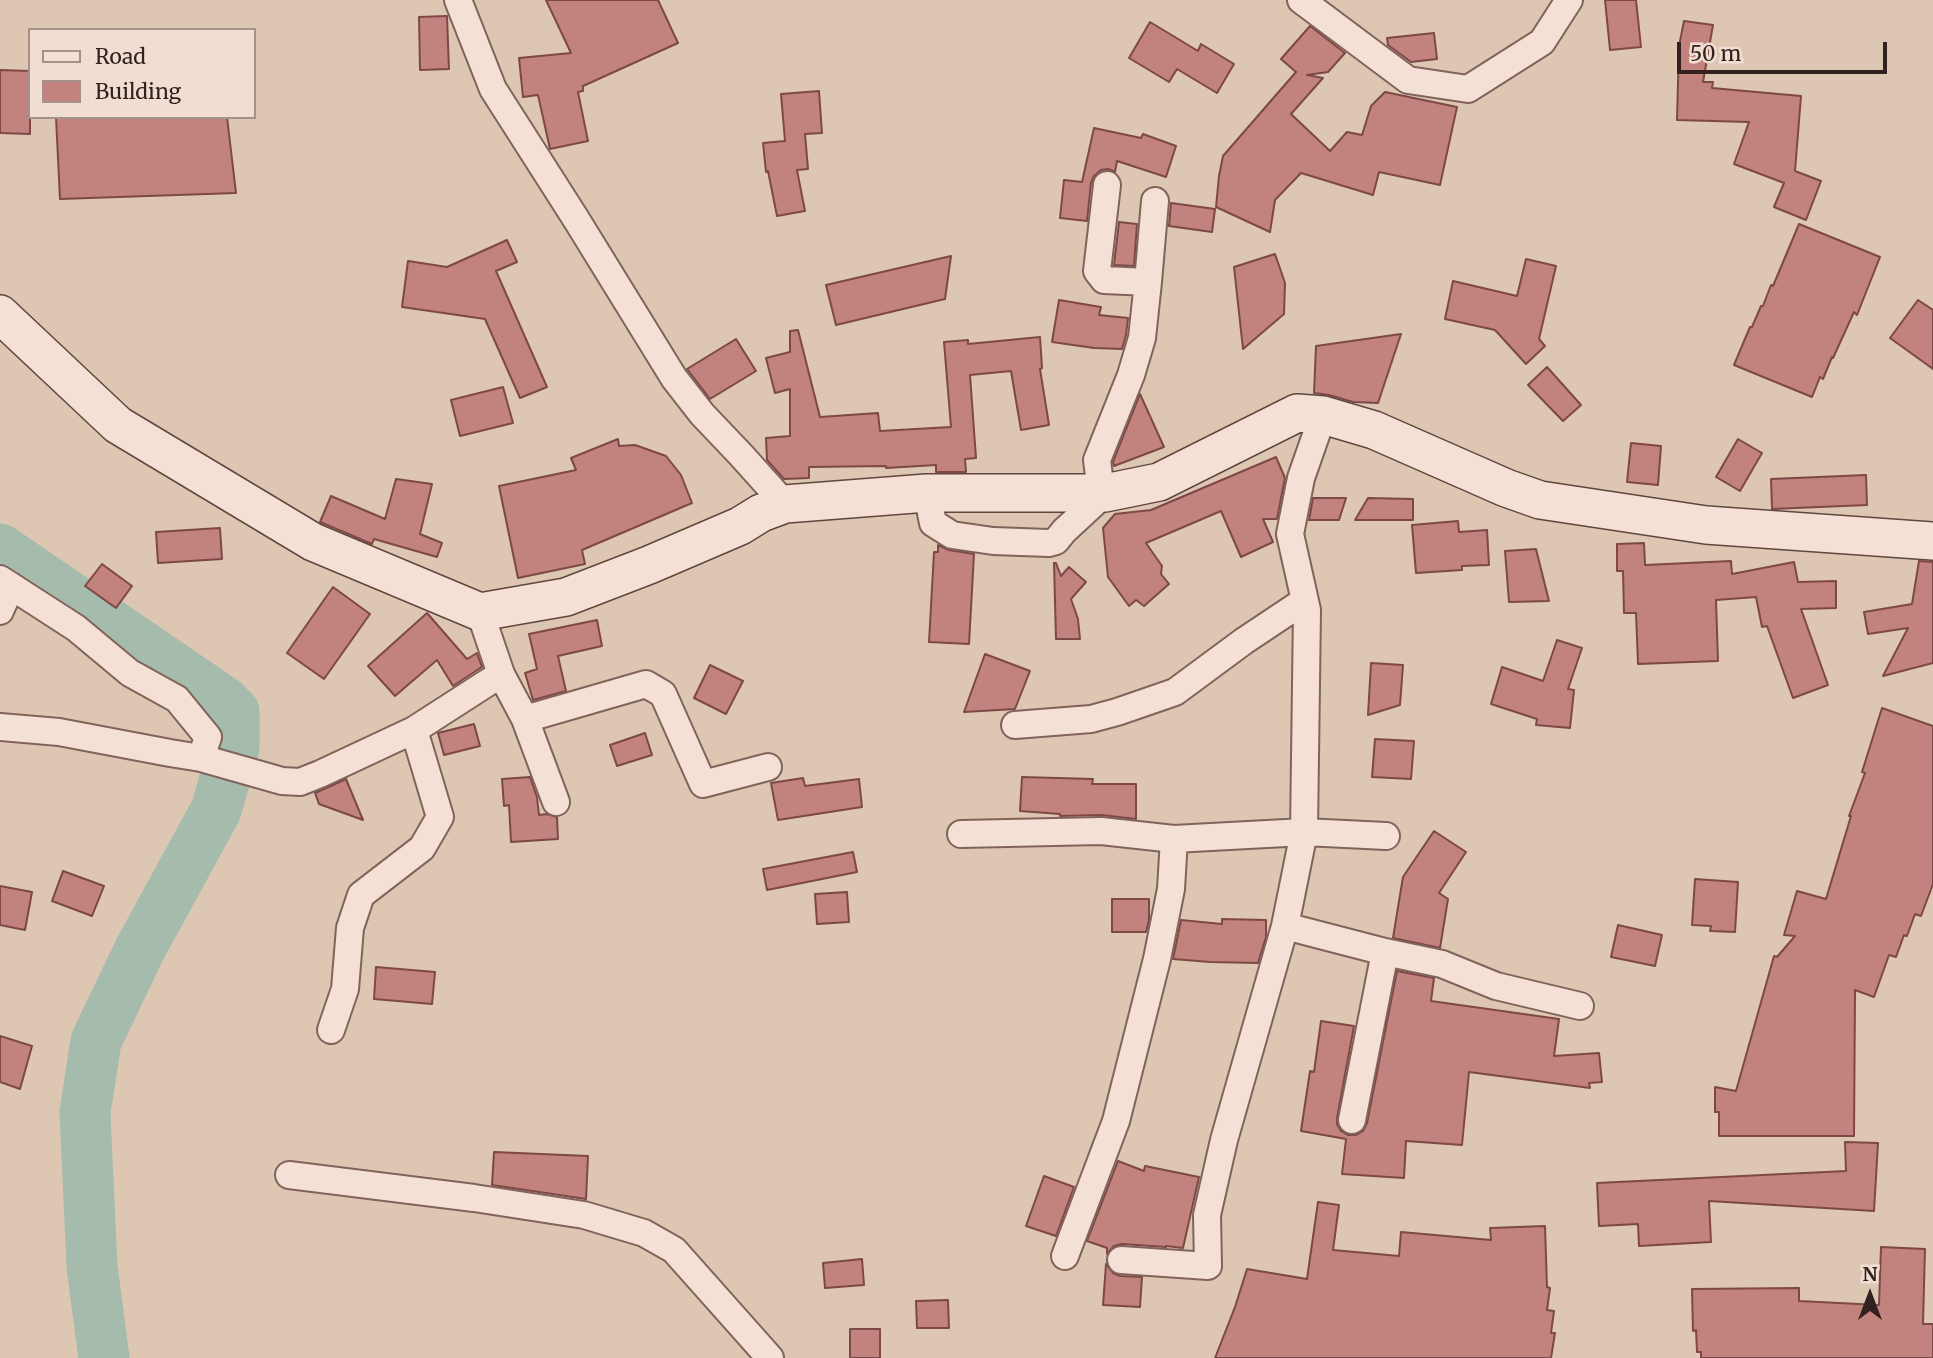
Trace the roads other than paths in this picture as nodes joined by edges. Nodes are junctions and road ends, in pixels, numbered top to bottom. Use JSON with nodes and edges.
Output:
{"nodes":[{"id":1,"x":458,"y":0,"type":"edge"},
{"id":2,"x":1301,"y":0,"type":"edge"},
{"id":3,"x":1569,"y":0,"type":"edge"},
{"id":4,"x":1107,"y":185,"type":"dead end"},
{"id":5,"x":1155,"y":201,"type":"dead end"},
{"id":6,"x":1147,"y":282,"type":"junction"},
{"id":7,"x":0,"y":314,"type":"edge"},
{"id":8,"x":1324,"y":415,"type":"junction"},
{"id":9,"x":1105,"y":493,"type":"junction"},
{"id":10,"x":927,"y":494,"type":"junction"},
{"id":11,"x":785,"y":504,"type":"junction"},
{"id":12,"x":1933,"y":541,"type":"edge"},
{"id":13,"x":6,"y":582,"type":"edge"},
{"id":14,"x":1304,"y":601,"type":"junction"},
{"id":15,"x":0,"y":611,"type":"edge"},
{"id":16,"x":480,"y":612,"type":"junction"},
{"id":17,"x":501,"y":674,"type":"junction"},
{"id":18,"x":525,"y":719,"type":"junction"},
{"id":19,"x":1015,"y":725,"type":"dead end"},
{"id":20,"x":0,"y":727,"type":"edge"},
{"id":21,"x":414,"y":730,"type":"junction"},
{"id":22,"x":201,"y":758,"type":"junction"},
{"id":23,"x":768,"y":767,"type":"dead end"},
{"id":24,"x":556,"y":802,"type":"dead end"},
{"id":25,"x":1304,"y":832,"type":"junction"},
{"id":26,"x":961,"y":834,"type":"dead end"},
{"id":27,"x":1386,"y":836,"type":"dead end"},
{"id":28,"x":1174,"y":839,"type":"junction"},
{"id":29,"x":1285,"y":926,"type":"junction"},
{"id":30,"x":1385,"y":953,"type":"junction"},
{"id":31,"x":1580,"y":1006,"type":"dead end"},
{"id":32,"x":331,"y":1030,"type":"dead end"},
{"id":33,"x":1352,"y":1120,"type":"dead end"},
{"id":34,"x":289,"y":1175,"type":"dead end"},
{"id":35,"x":1065,"y":1256,"type":"dead end"},
{"id":36,"x":1121,"y":1260,"type":"dead end"},
{"id":37,"x":770,"y":1358,"type":"edge"}],
"edges":[{"from":1,"to":11,"type":"street"},
{"from":2,"to":3,"type":"street"},
{"from":4,"to":6,"type":"street"},
{"from":5,"to":6,"type":"street"},
{"from":6,"to":9,"type":"street"},
{"from":7,"to":16,"type":"street"},
{"from":8,"to":9,"type":"street"},
{"from":8,"to":12,"type":"street"},
{"from":8,"to":14,"type":"street"},
{"from":9,"to":10,"type":"street"},
{"from":9,"to":10,"type":"street"},
{"from":10,"to":11,"type":"street"},
{"from":11,"to":16,"type":"street"},
{"from":13,"to":15,"type":"street"},
{"from":13,"to":22,"type":"street"},
{"from":14,"to":19,"type":"street"},
{"from":14,"to":25,"type":"street"},
{"from":16,"to":17,"type":"street"},
{"from":17,"to":18,"type":"street"},
{"from":17,"to":21,"type":"street"},
{"from":18,"to":23,"type":"street"},
{"from":18,"to":24,"type":"street"},
{"from":20,"to":22,"type":"street"},
{"from":21,"to":22,"type":"street"},
{"from":21,"to":32,"type":"street"},
{"from":25,"to":27,"type":"street"},
{"from":25,"to":28,"type":"street"},
{"from":25,"to":29,"type":"street"},
{"from":26,"to":28,"type":"street"},
{"from":28,"to":35,"type":"street"},
{"from":29,"to":30,"type":"street"},
{"from":29,"to":36,"type":"street"},
{"from":30,"to":31,"type":"street"},
{"from":30,"to":33,"type":"street"},
{"from":34,"to":37,"type":"street"}]}
